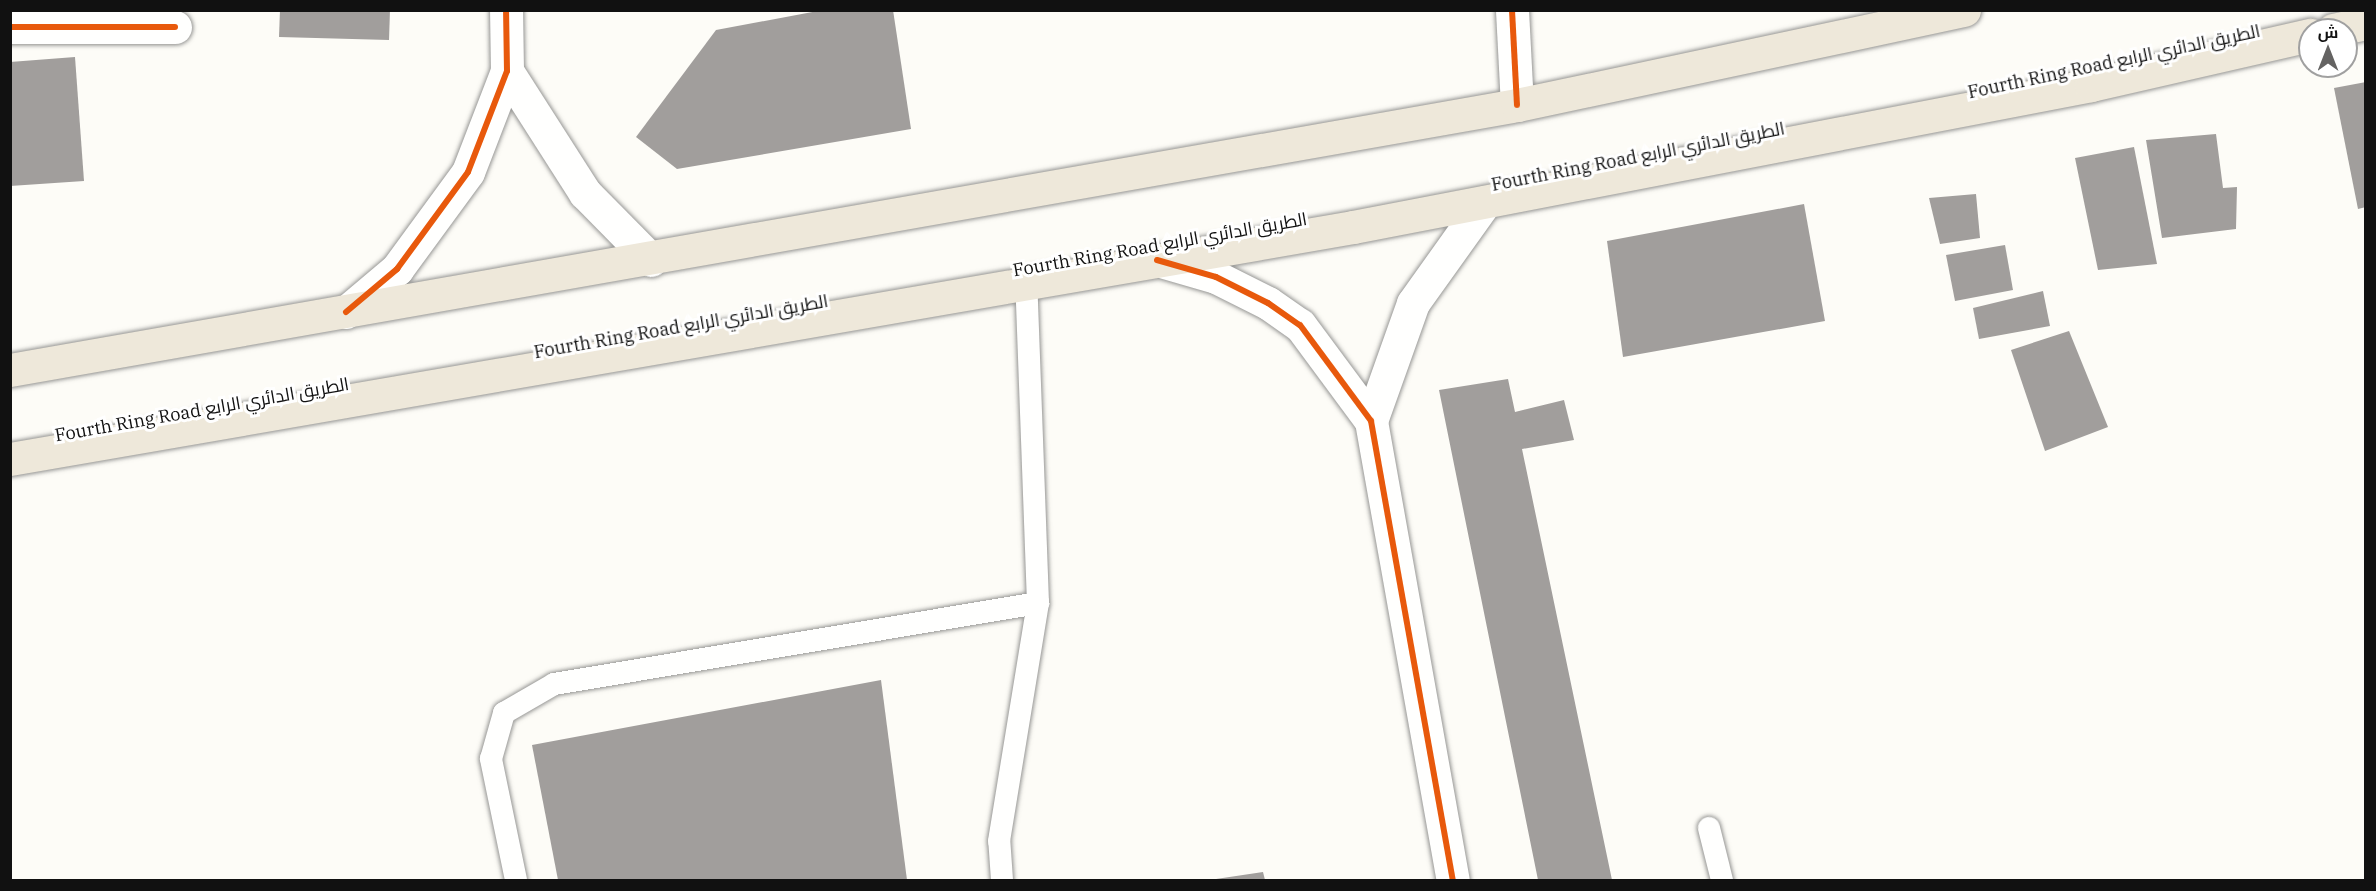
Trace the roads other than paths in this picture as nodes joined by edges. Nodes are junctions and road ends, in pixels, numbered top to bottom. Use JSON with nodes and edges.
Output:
{"nodes":[{"id":1,"x":1512,"y":10,"type":"edge"},
{"id":2,"x":1964,"y":10,"type":"edge"},
{"id":3,"x":506,"y":11,"type":"edge"},
{"id":4,"x":10,"y":27,"type":"edge"},
{"id":5,"x":175,"y":27,"type":"dead end"},
{"id":6,"x":2298,"y":38,"type":"edge"},
{"id":7,"x":507,"y":71,"type":"junction"},
{"id":8,"x":1517,"y":105,"type":"junction"},
{"id":9,"x":1485,"y":202,"type":"junction"},
{"id":10,"x":651,"y":260,"type":"junction"},
{"id":11,"x":1156,"y":260,"type":"junction"},
{"id":12,"x":1026,"y":283,"type":"junction"},
{"id":13,"x":346,"y":312,"type":"junction"},
{"id":14,"x":10,"y":370,"type":"edge"},
{"id":15,"x":1371,"y":421,"type":"junction"},
{"id":16,"x":10,"y":459,"type":"edge"},
{"id":17,"x":1038,"y":603,"type":"junction"},
{"id":18,"x":1709,"y":828,"type":"dead end"},
{"id":19,"x":516,"y":880,"type":"edge"},
{"id":20,"x":1002,"y":880,"type":"edge"},
{"id":21,"x":1453,"y":880,"type":"edge"},
{"id":22,"x":1722,"y":880,"type":"edge"}],
"edges":[{"from":1,"to":8,"type":"street"},
{"from":2,"to":8,"type":"main road"},
{"from":3,"to":7,"type":"street"},
{"from":4,"to":5,"type":"street"},
{"from":6,"to":9,"type":"main road","name":"Fourth Ring Road الطريق الدائري الرابع"},
{"from":7,"to":10,"type":"street"},
{"from":7,"to":13,"type":"street"},
{"from":8,"to":10,"type":"main road"},
{"from":9,"to":11,"type":"main road","name":"Fourth Ring Road الطريق الدائري الرابع"},
{"from":9,"to":15,"type":"street"},
{"from":10,"to":13,"type":"main road"},
{"from":11,"to":12,"type":"main road","name":"Fourth Ring Road الطريق الدائري الرابع"},
{"from":11,"to":15,"type":"street"},
{"from":12,"to":16,"type":"main road","name":"Fourth Ring Road الطريق الدائري الرابع"},
{"from":12,"to":17,"type":"lane"},
{"from":13,"to":14,"type":"main road"},
{"from":15,"to":21,"type":"street"},
{"from":17,"to":19,"type":"lane"},
{"from":17,"to":20,"type":"lane"},
{"from":18,"to":22,"type":"lane"}]}
